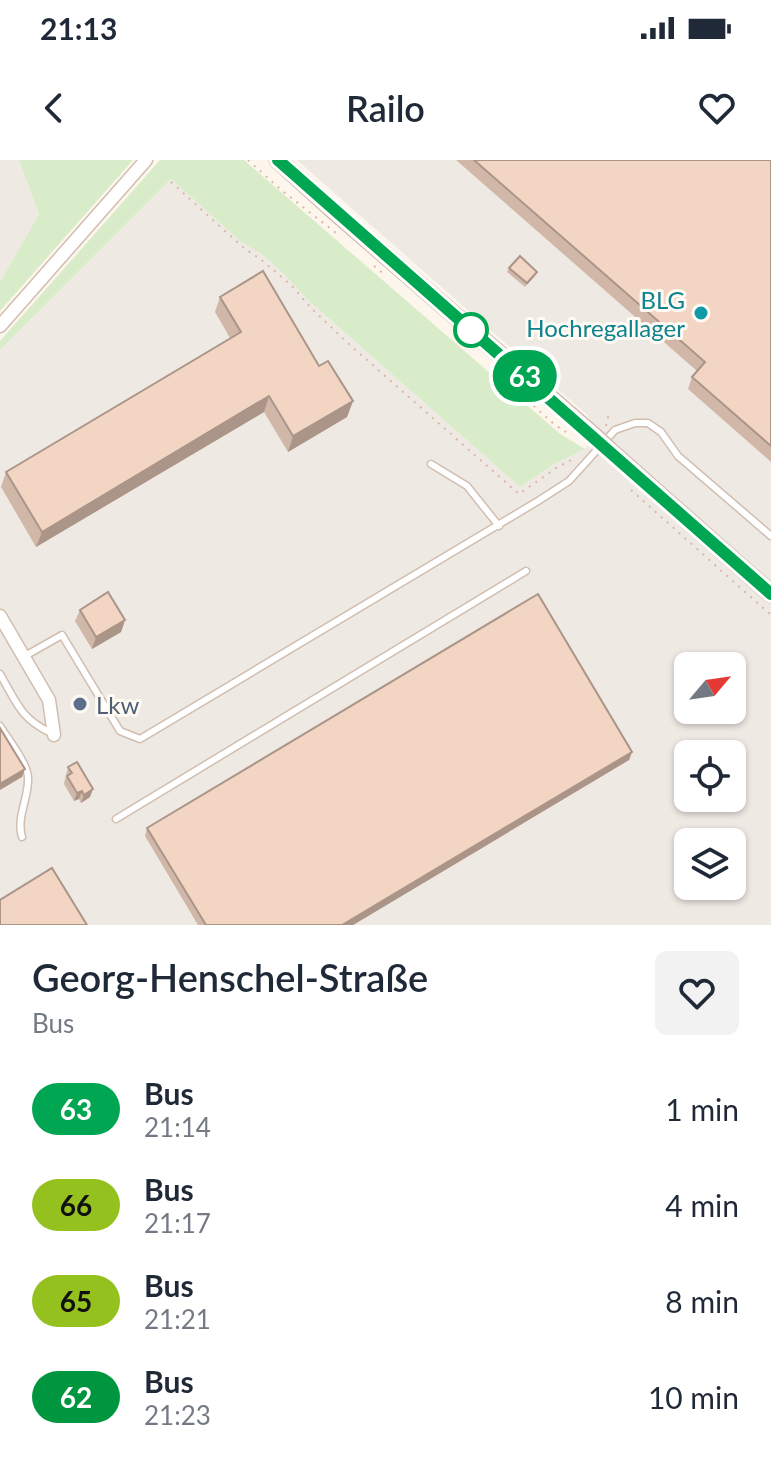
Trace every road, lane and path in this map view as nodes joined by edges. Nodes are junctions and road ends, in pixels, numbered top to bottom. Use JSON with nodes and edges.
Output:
{"nodes":[{"id":1,"x":146,"y":160,"type":"edge"},
{"id":2,"x":248,"y":160,"type":"edge"},
{"id":3,"x":278,"y":160,"type":"edge"},
{"id":4,"x":171,"y":182,"type":"dead end"},
{"id":5,"x":337,"y":234,"type":"dead end"},
{"id":6,"x":0,"y":326,"type":"edge"},
{"id":7,"x":609,"y":413,"type":"dead end"},
{"id":8,"x":600,"y":434,"type":"junction"},
{"id":9,"x":576,"y":458,"type":"dead end"},
{"id":10,"x":431,"y":464,"type":"dead end"},
{"id":11,"x":499,"y":526,"type":"junction"},
{"id":12,"x":771,"y":536,"type":"edge"},
{"id":13,"x":526,"y":571,"type":"dead end"},
{"id":14,"x":771,"y":594,"type":"edge"},
{"id":15,"x":0,"y":616,"type":"edge"},
{"id":16,"x":25,"y":656,"type":"junction"},
{"id":17,"x":0,"y":674,"type":"edge"},
{"id":18,"x":0,"y":726,"type":"edge"},
{"id":19,"x":54,"y":735,"type":"joint"},
{"id":20,"x":116,"y":819,"type":"dead end"},
{"id":21,"x":22,"y":837,"type":"dead end"}],
"edges":[{"from":1,"to":6,"type":"street"},
{"from":2,"to":5,"type":"path"},
{"from":3,"to":8,"type":"street"},
{"from":4,"to":9,"type":"path"},
{"from":7,"to":8,"type":"path"},
{"from":8,"to":14,"type":"street","bridge":true},
{"from":10,"to":11,"type":"lane"},
{"from":11,"to":12,"type":"lane"},
{"from":11,"to":16,"type":"lane"},
{"from":13,"to":20,"type":"lane"},
{"from":15,"to":16,"type":"street"},
{"from":16,"to":19,"type":"street"},
{"from":17,"to":19,"type":"lane"},
{"from":18,"to":21,"type":"lane"}]}
